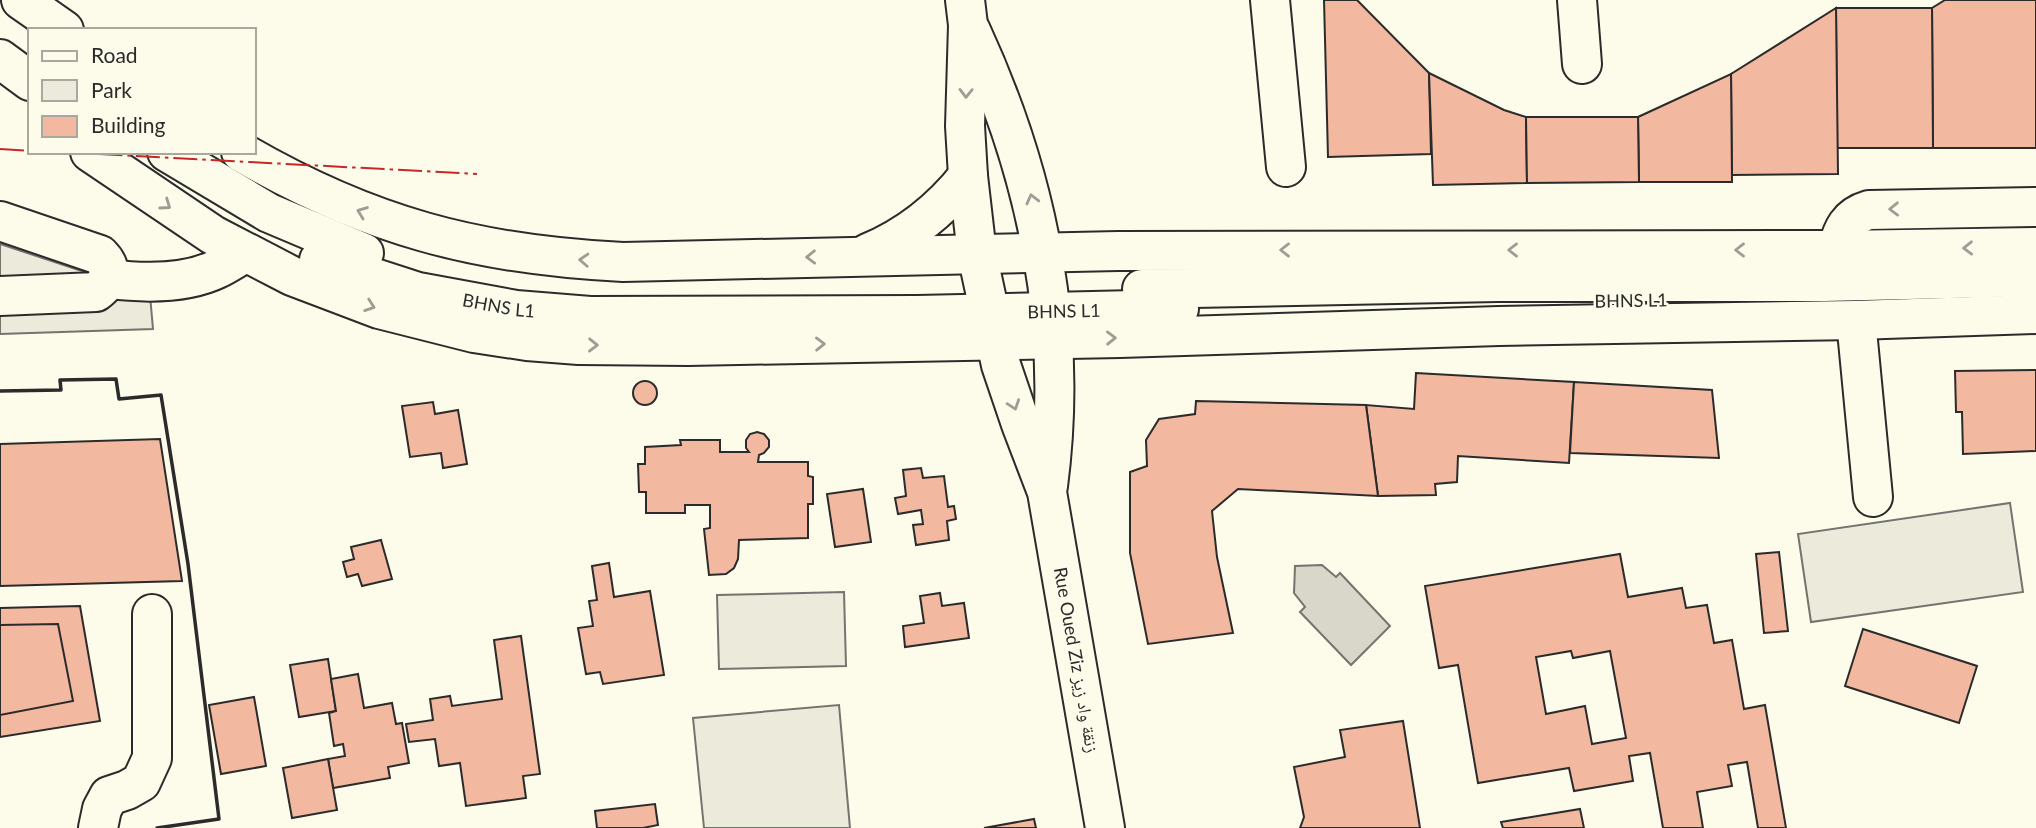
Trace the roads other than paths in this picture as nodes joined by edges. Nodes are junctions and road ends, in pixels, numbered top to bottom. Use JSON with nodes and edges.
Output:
{"nodes":[{"id":1,"x":21,"y":0,"type":"edge"},
{"id":2,"x":1270,"y":0,"type":"edge"},
{"id":3,"x":1577,"y":0,"type":"edge"},
{"id":4,"x":967,"y":12,"type":"edge"},
{"id":5,"x":61,"y":28,"type":"edge"},
{"id":6,"x":0,"y":37,"type":"edge"},
{"id":7,"x":28,"y":57,"type":"edge"},
{"id":8,"x":0,"y":59,"type":"edge"},
{"id":9,"x":1582,"y":64,"type":"dead end"},
{"id":10,"x":28,"y":80,"type":"edge"},
{"id":11,"x":0,"y":89,"type":"edge"},
{"id":12,"x":28,"y":109,"type":"edge"},
{"id":13,"x":93,"y":154,"type":"edge"},
{"id":14,"x":132,"y":154,"type":"edge"},
{"id":15,"x":170,"y":154,"type":"edge"},
{"id":16,"x":244,"y":154,"type":"edge"},
{"id":17,"x":1286,"y":167,"type":"dead end"},
{"id":18,"x":968,"y":176,"type":"junction"},
{"id":19,"x":2036,"y":207,"type":"edge"},
{"id":20,"x":0,"y":221,"type":"edge"},
{"id":21,"x":2036,"y":247,"type":"edge"},
{"id":22,"x":1837,"y":250,"type":"junction"},
{"id":23,"x":245,"y":253,"type":"junction"},
{"id":24,"x":1044,"y":253,"type":"junction"},
{"id":25,"x":977,"y":254,"type":"junction"},
{"id":26,"x":860,"y":256,"type":"junction"},
{"id":27,"x":2036,"y":277,"type":"edge"},
{"id":28,"x":109,"y":279,"type":"junction"},
{"id":29,"x":2036,"y":294,"type":"edge"},
{"id":30,"x":0,"y":296,"type":"edge"},
{"id":31,"x":1051,"y":314,"type":"junction"},
{"id":32,"x":2036,"y":314,"type":"edge"},
{"id":33,"x":989,"y":317,"type":"junction"},
{"id":34,"x":1856,"y":320,"type":"junction"},
{"id":35,"x":1048,"y":492,"type":"junction"},
{"id":36,"x":1873,"y":497,"type":"dead end"},
{"id":37,"x":152,"y":614,"type":"dead end"},
{"id":38,"x":98,"y":828,"type":"edge"},
{"id":39,"x":1105,"y":828,"type":"edge"}],
"edges":[{"from":1,"to":5,"type":"street"},
{"from":2,"to":17,"type":"street"},
{"from":3,"to":9,"type":"street"},
{"from":4,"to":18,"type":"street","name":"Rue Oued Ziz زنقة واد زيز","one_way":true},
{"from":24,"to":4,"type":"street","name":"Rue Oued Ziz زنقة واد زيز","one_way":true},
{"from":6,"to":7,"type":"street"},
{"from":8,"to":10,"type":"street"},
{"from":11,"to":12,"type":"street"},
{"from":13,"to":23,"type":"street","one_way":true},
{"from":14,"to":33,"type":"street","name":"BHNS L1"},
{"from":15,"to":33,"type":"street","name":"BHNS L1"},
{"from":26,"to":16,"type":"street","one_way":true},
{"from":18,"to":25,"type":"street","name":"Rue Oued Ziz زنقة واد زيز"},
{"from":18,"to":26,"type":"street"},
{"from":19,"to":22,"type":"street","one_way":true},
{"from":20,"to":28,"type":"street"},
{"from":21,"to":22,"type":"street","one_way":true},
{"from":22,"to":24,"type":"street","one_way":true},
{"from":23,"to":28,"type":"street"},
{"from":23,"to":33,"type":"street","one_way":true},
{"from":24,"to":25,"type":"street"},
{"from":24,"to":31,"type":"street","name":"Rue Oued Ziz زنقة واد زيز"},
{"from":25,"to":26,"type":"street"},
{"from":25,"to":33,"type":"street","name":"Rue Oued Ziz زنقة واد زيز"},
{"from":27,"to":31,"type":"street","name":"BHNS L1"},
{"from":28,"to":30,"type":"street"},
{"from":29,"to":31,"type":"street","name":"BHNS L1"},
{"from":31,"to":33,"type":"street"},
{"from":31,"to":34,"type":"street","one_way":true},
{"from":31,"to":35,"type":"street","name":"Rue Oued Ziz زنقة واد زيز"},
{"from":32,"to":34,"type":"street"},
{"from":33,"to":35,"type":"street","name":"Rue Oued Ziz زنقة واد زيز","one_way":true},
{"from":34,"to":36,"type":"street"},
{"from":35,"to":39,"type":"street","name":"Rue Oued Ziz زنقة واد زيز"},
{"from":37,"to":38,"type":"street"}]}
